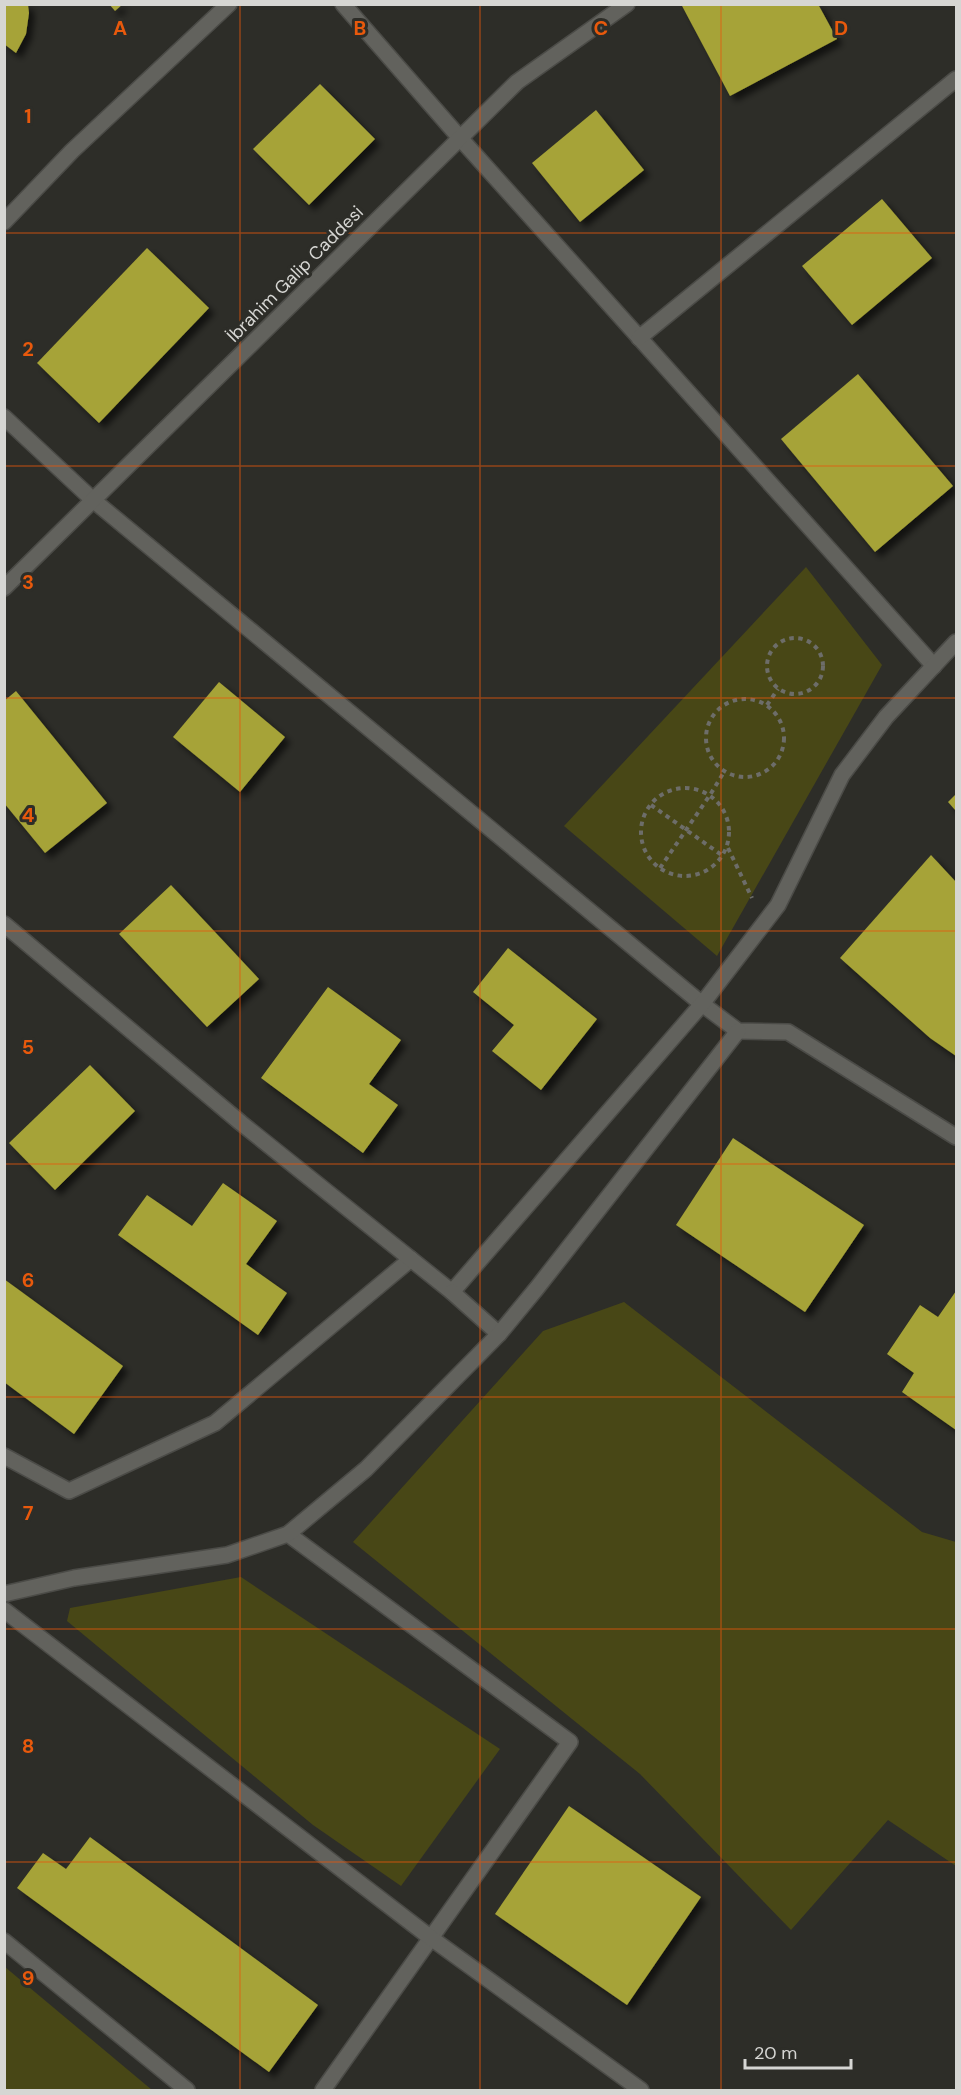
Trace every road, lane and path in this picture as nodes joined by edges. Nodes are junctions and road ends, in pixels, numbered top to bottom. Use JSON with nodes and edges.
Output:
{"nodes":[{"id":1,"x":229,"y":4,"type":"edge"},
{"id":2,"x":343,"y":4,"type":"edge"},
{"id":3,"x":627,"y":4,"type":"edge"},
{"id":4,"x":957,"y":79,"type":"edge"},
{"id":5,"x":460,"y":138,"type":"junction"},
{"id":6,"x":4,"y":222,"type":"edge"},
{"id":7,"x":639,"y":338,"type":"junction"},
{"id":8,"x":4,"y":417,"type":"edge"},
{"id":9,"x":93,"y":500,"type":"junction"},
{"id":10,"x":4,"y":588,"type":"edge"},
{"id":11,"x":957,"y":642,"type":"edge"},
{"id":12,"x":934,"y":666,"type":"junction"},
{"id":13,"x":778,"y":689,"type":"junction"},
{"id":14,"x":767,"y":705,"type":"junction"},
{"id":15,"x":724,"y":772,"type":"junction"},
{"id":16,"x":710,"y":795,"type":"junction"},
{"id":17,"x":651,"y":805,"type":"junction"},
{"id":18,"x":686,"y":830,"type":"junction"},
{"id":19,"x":727,"y":848,"type":"junction"},
{"id":20,"x":723,"y":856,"type":"junction"},
{"id":21,"x":660,"y":868,"type":"junction"},
{"id":22,"x":4,"y":924,"type":"edge"},
{"id":23,"x":765,"y":924,"type":"junction"},
{"id":24,"x":702,"y":1004,"type":"junction"},
{"id":25,"x":738,"y":1031,"type":"junction"},
{"id":26,"x":957,"y":1137,"type":"edge"},
{"id":27,"x":411,"y":1259,"type":"junction"},
{"id":28,"x":452,"y":1292,"type":"junction"},
{"id":29,"x":499,"y":1334,"type":"junction"},
{"id":30,"x":4,"y":1456,"type":"edge"},
{"id":31,"x":288,"y":1534,"type":"junction"},
{"id":32,"x":4,"y":1594,"type":"edge"},
{"id":33,"x":4,"y":1610,"type":"edge"},
{"id":34,"x":431,"y":1938,"type":"junction"},
{"id":35,"x":4,"y":1941,"type":"edge"},
{"id":36,"x":187,"y":2091,"type":"edge"},
{"id":37,"x":324,"y":2091,"type":"edge"},
{"id":38,"x":641,"y":2091,"type":"edge"}],
"edges":[{"from":1,"to":6,"type":"street"},
{"from":2,"to":5,"type":"street"},
{"from":3,"to":5,"type":"street","name":"İbrahim Galip Caddesi"},
{"from":4,"to":7,"type":"street"},
{"from":5,"to":7,"type":"street"},
{"from":5,"to":9,"type":"street","name":"İbrahim Galip Caddesi"},
{"from":7,"to":12,"type":"street"},
{"from":8,"to":9,"type":"street"},
{"from":9,"to":10,"type":"street","name":"İbrahim Galip Caddesi"},
{"from":9,"to":24,"type":"street"},
{"from":11,"to":12,"type":"street"},
{"from":12,"to":23,"type":"street"},
{"from":13,"to":13,"type":"path"},
{"from":13,"to":14,"type":"path"},
{"from":14,"to":15,"type":"path"},
{"from":14,"to":15,"type":"path"},
{"from":15,"to":16,"type":"path"},
{"from":16,"to":17,"type":"path"},
{"from":16,"to":18,"type":"path"},
{"from":16,"to":19,"type":"path"},
{"from":17,"to":18,"type":"path"},
{"from":17,"to":21,"type":"path"},
{"from":18,"to":20,"type":"path"},
{"from":18,"to":21,"type":"path"},
{"from":19,"to":20,"type":"path"},
{"from":19,"to":23,"type":"path"},
{"from":20,"to":21,"type":"path"},
{"from":22,"to":27,"type":"street"},
{"from":23,"to":24,"type":"street"},
{"from":24,"to":25,"type":"street"},
{"from":24,"to":28,"type":"street"},
{"from":25,"to":26,"type":"street"},
{"from":25,"to":29,"type":"street"},
{"from":27,"to":28,"type":"street"},
{"from":27,"to":30,"type":"street"},
{"from":28,"to":29,"type":"street"},
{"from":29,"to":31,"type":"street"},
{"from":31,"to":32,"type":"street"},
{"from":31,"to":34,"type":"street"},
{"from":33,"to":34,"type":"street"},
{"from":34,"to":37,"type":"street"},
{"from":34,"to":38,"type":"street"},
{"from":35,"to":36,"type":"street"}]}
